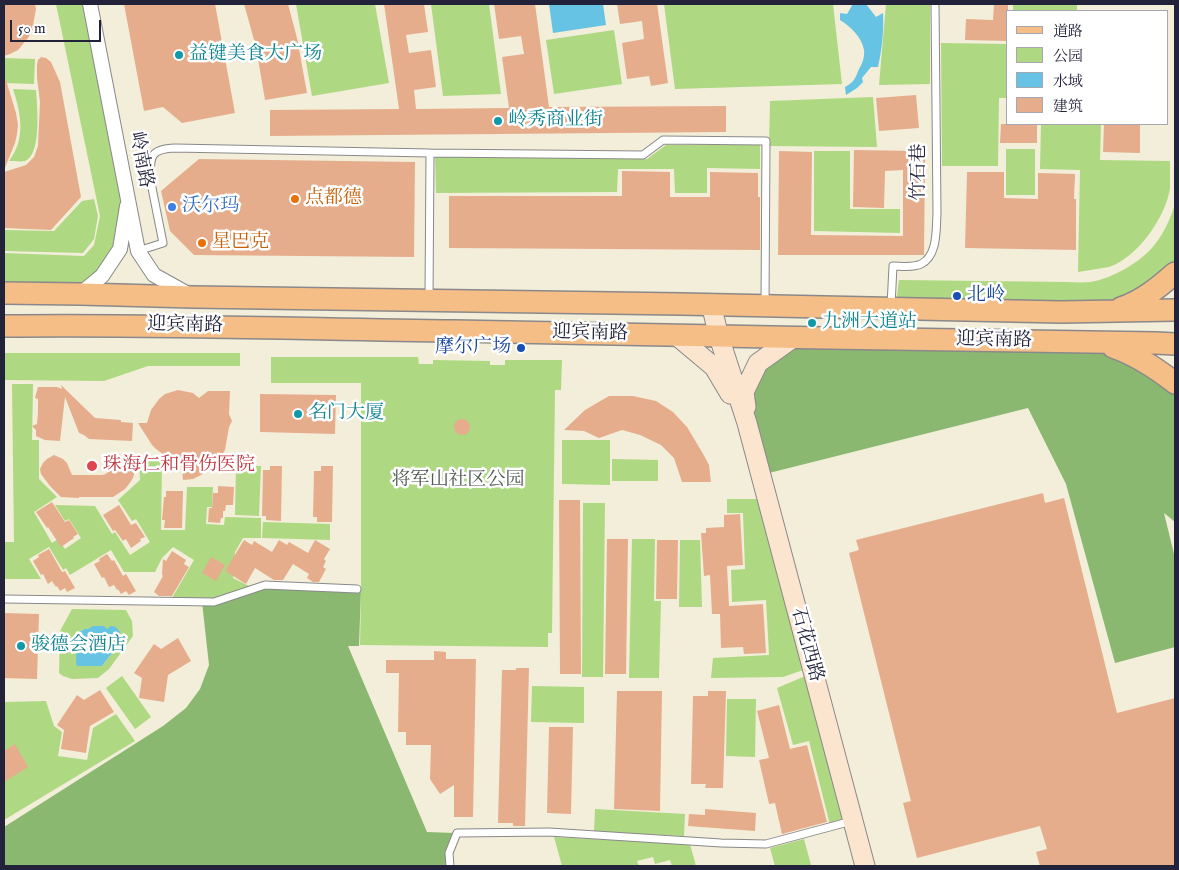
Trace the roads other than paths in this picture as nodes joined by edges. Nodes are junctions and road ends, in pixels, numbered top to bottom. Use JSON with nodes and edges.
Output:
{"nodes":[{"id":1,"x":90,"y":4,"type":"edge"},
{"id":2,"x":935,"y":4,"type":"edge"},
{"id":3,"x":430,"y":153,"type":"junction"},
{"id":4,"x":128,"y":198,"type":"junction"},
{"id":5,"x":138,"y":251,"type":"junction"},
{"id":6,"x":1175,"y":273,"type":"edge"},
{"id":7,"x":4,"y":293,"type":"edge"},
{"id":8,"x":80,"y":294,"type":"junction"},
{"id":9,"x":193,"y":297,"type":"junction"},
{"id":10,"x":429,"y":301,"type":"junction"},
{"id":11,"x":711,"y":304,"type":"junction"},
{"id":12,"x":765,"y":306,"type":"junction"},
{"id":13,"x":891,"y":309,"type":"junction"},
{"id":14,"x":1114,"y":310,"type":"junction"},
{"id":15,"x":1175,"y":310,"type":"edge"},
{"id":16,"x":1061,"y":312,"type":"junction"},
{"id":17,"x":4,"y":326,"type":"edge"},
{"id":18,"x":677,"y":336,"type":"junction"},
{"id":19,"x":719,"y":336,"type":"junction"},
{"id":20,"x":793,"y":338,"type":"junction"},
{"id":21,"x":1062,"y":342,"type":"junction"},
{"id":22,"x":1098,"y":342,"type":"junction"},
{"id":23,"x":1169,"y":343,"type":"edge"},
{"id":24,"x":1175,"y":383,"type":"edge"},
{"id":25,"x":747,"y":423,"type":"junction"},
{"id":26,"x":357,"y":589,"type":"dead end"},
{"id":27,"x":4,"y":598,"type":"edge"},
{"id":28,"x":853,"y":821,"type":"junction"},
{"id":29,"x":450,"y":866,"type":"edge"},
{"id":30,"x":865,"y":866,"type":"edge"}],
"edges":[{"from":1,"to":4,"type":"street","name":"岭南路"},
{"from":2,"to":13,"type":"lane","name":"竹石巷"},
{"from":3,"to":5,"type":"lane"},
{"from":3,"to":10,"type":"lane"},
{"from":3,"to":12,"type":"lane"},
{"from":4,"to":5,"type":"street","name":"岭南路"},
{"from":4,"to":8,"type":"street"},
{"from":5,"to":9,"type":"street","name":"岭南路"},
{"from":6,"to":14,"type":"main road"},
{"from":7,"to":8,"type":"main road"},
{"from":8,"to":9,"type":"main road"},
{"from":9,"to":10,"type":"main road"},
{"from":10,"to":11,"type":"main road"},
{"from":11,"to":12,"type":"main road"},
{"from":11,"to":19,"type":"main road"},
{"from":12,"to":13,"type":"main road"},
{"from":13,"to":16,"type":"main road"},
{"from":14,"to":15,"type":"main road"},
{"from":14,"to":16,"type":"main road"},
{"from":16,"to":21,"type":"main road"},
{"from":17,"to":18,"type":"main road","name":"迎宾南路"},
{"from":18,"to":19,"type":"main road","name":"迎宾南路"},
{"from":18,"to":25,"type":"main road"},
{"from":19,"to":20,"type":"main road","name":"迎宾南路"},
{"from":19,"to":25,"type":"main road"},
{"from":20,"to":21,"type":"main road","name":"迎宾南路"},
{"from":20,"to":25,"type":"main road"},
{"from":21,"to":22,"type":"main road","name":"迎宾南路"},
{"from":22,"to":23,"type":"main road","name":"迎宾南路"},
{"from":22,"to":24,"type":"main road"},
{"from":25,"to":28,"type":"main road","name":"石花西路"},
{"from":26,"to":27,"type":"lane"},
{"from":28,"to":29,"type":"lane"},
{"from":28,"to":30,"type":"main road","name":"石花西路"}]}
